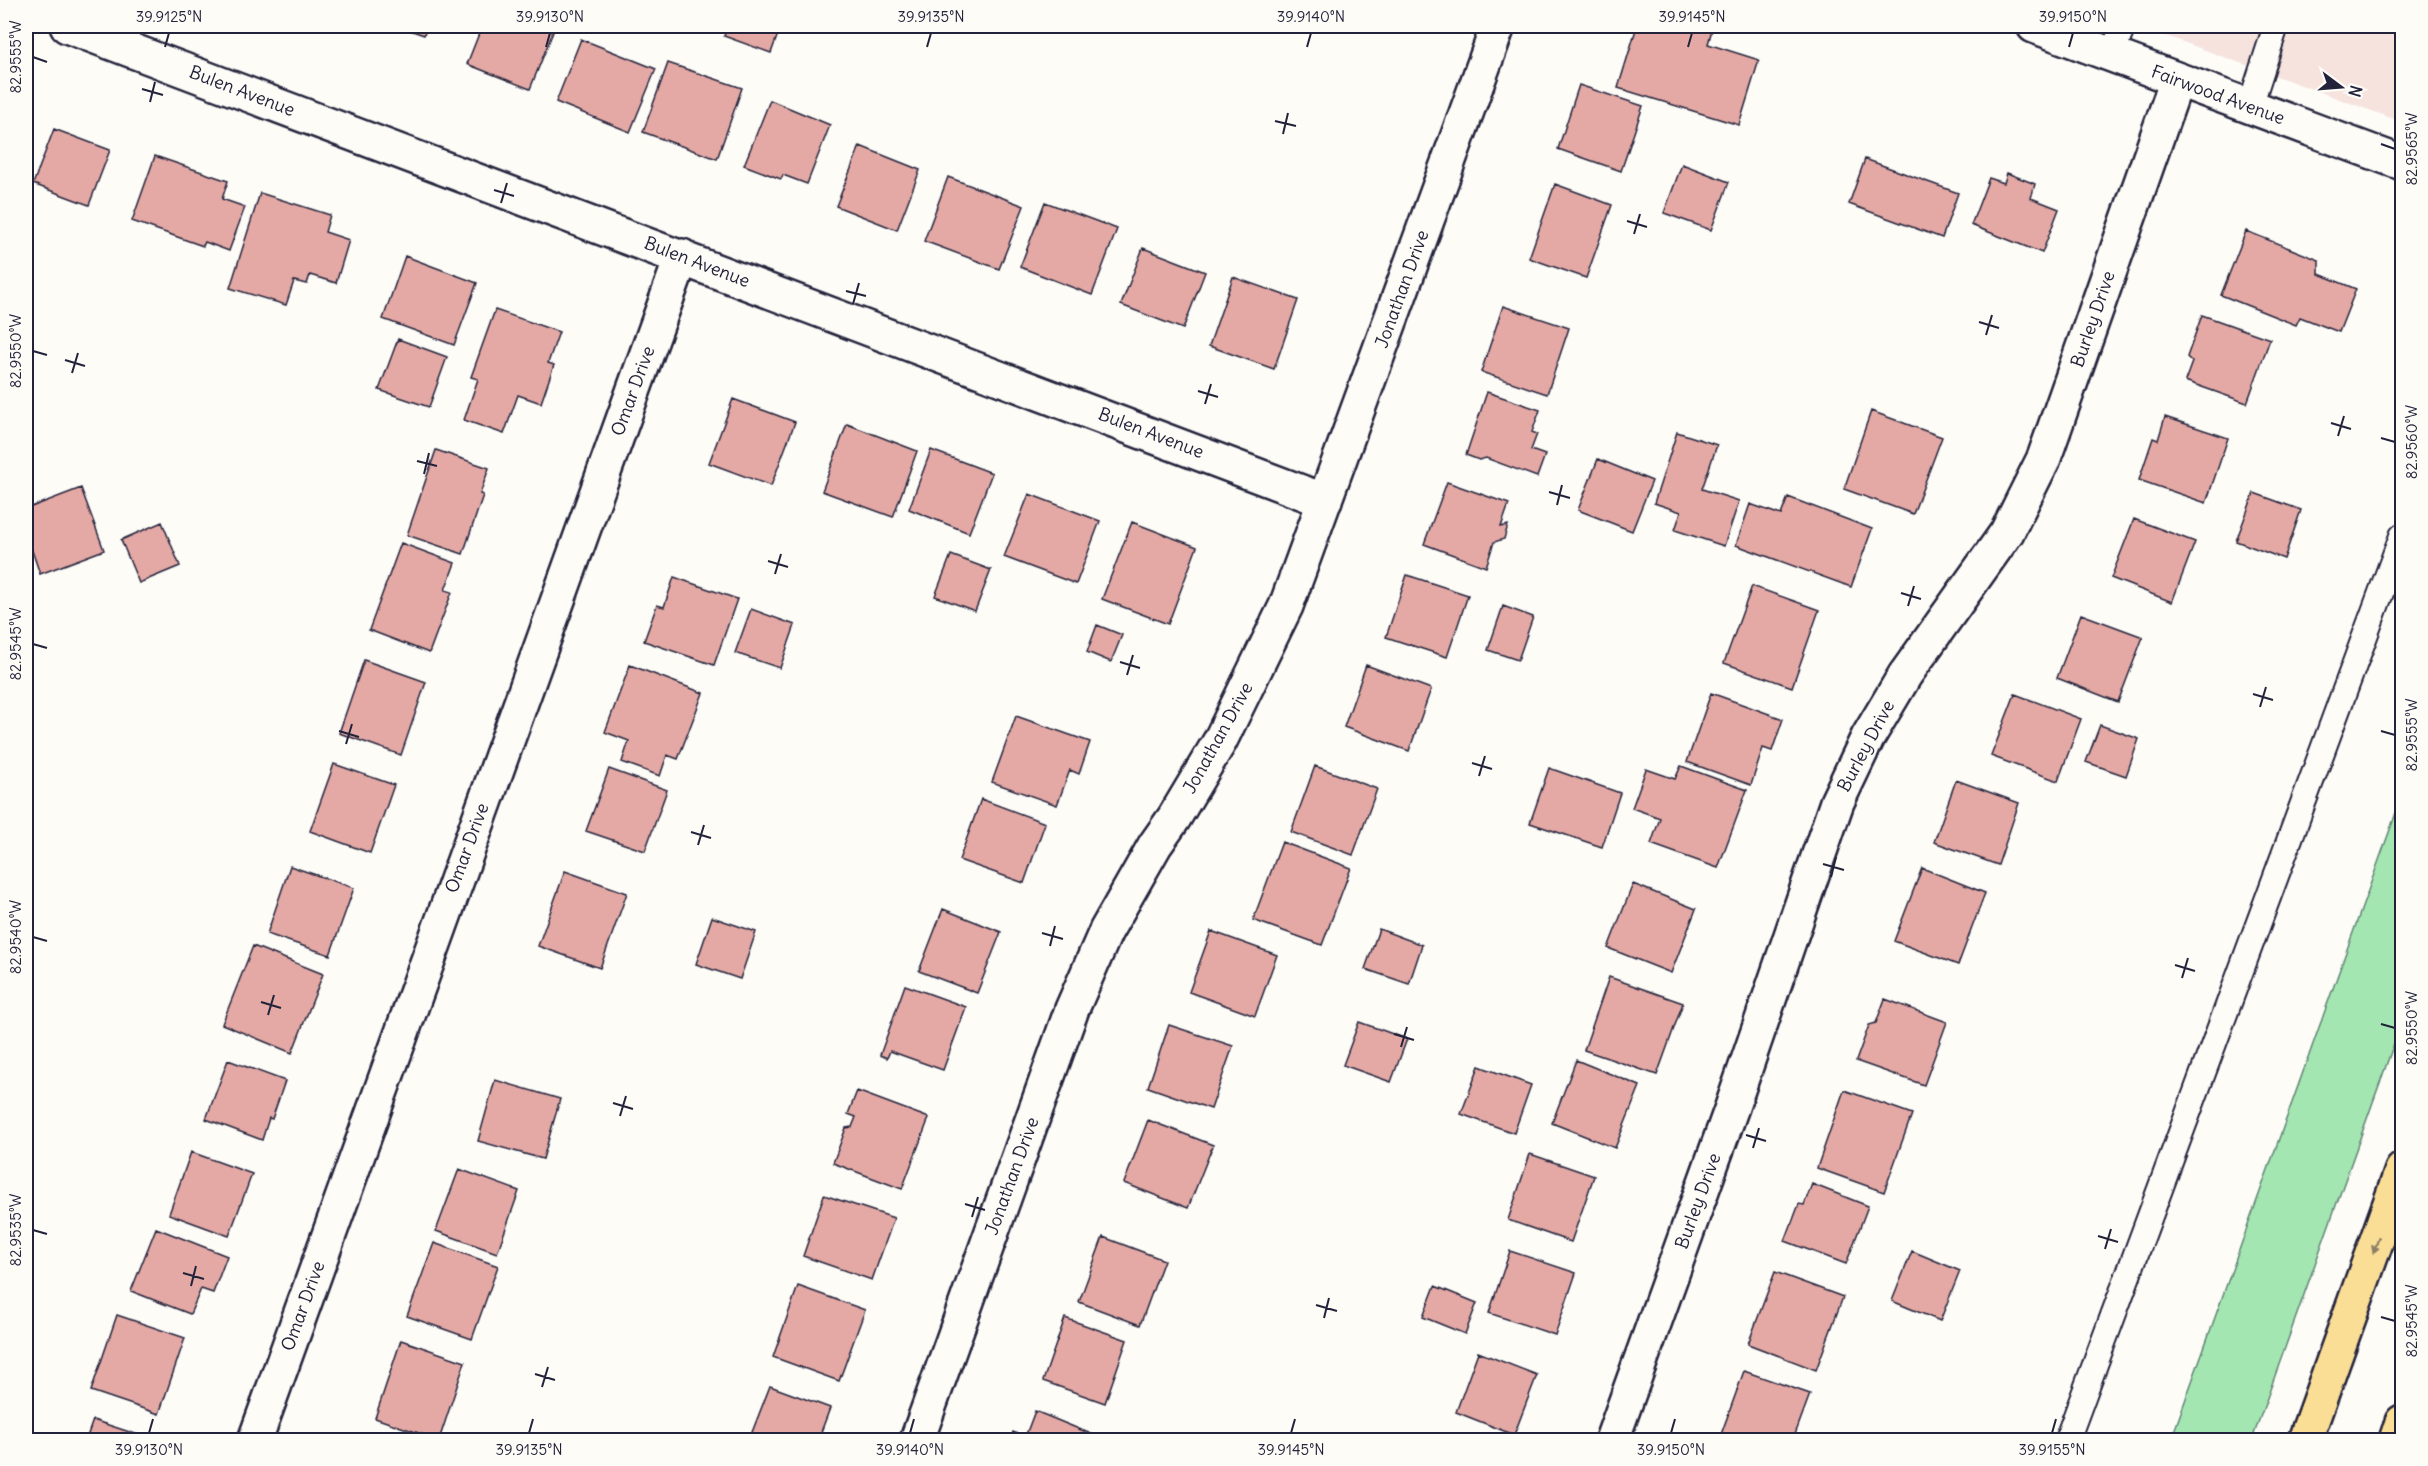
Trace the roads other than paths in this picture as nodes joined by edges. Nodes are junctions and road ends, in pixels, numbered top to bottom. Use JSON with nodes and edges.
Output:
{"nodes":[{"id":1,"x":68,"y":26,"type":"edge"},
{"id":2,"x":1498,"y":26,"type":"edge"},
{"id":3,"x":2034,"y":26,"type":"edge"},
{"id":4,"x":2276,"y":26,"type":"edge"},
{"id":5,"x":2117,"y":40,"type":"edge"},
{"id":6,"x":2177,"y":80,"type":"junction"},
{"id":7,"x":2250,"y":106,"type":"junction"},
{"id":8,"x":2403,"y":163,"type":"edge"},
{"id":9,"x":682,"y":256,"type":"junction"},
{"id":10,"x":1325,"y":501,"type":"junction"},
{"id":11,"x":2403,"y":536,"type":"edge"},
{"id":12,"x":2403,"y":1170,"type":"edge"},
{"id":13,"x":2402,"y":1422,"type":"edge"},
{"id":14,"x":255,"y":1440,"type":"edge"},
{"id":15,"x":917,"y":1440,"type":"edge"},
{"id":16,"x":1612,"y":1440,"type":"edge"},
{"id":17,"x":2067,"y":1440,"type":"edge"},
{"id":18,"x":2305,"y":1440,"type":"edge"},
{"id":19,"x":2396,"y":1440,"type":"edge"}],
"edges":[{"from":1,"to":9,"type":"street","name":"Bulen Avenue"},
{"from":2,"to":10,"type":"street","name":"Jonathan Drive"},
{"from":3,"to":5,"type":"street","name":"Fairwood Avenue"},
{"from":4,"to":7,"type":"lane"},
{"from":5,"to":6,"type":"street","name":"Fairwood Avenue"},
{"from":6,"to":7,"type":"street","name":"Fairwood Avenue"},
{"from":6,"to":16,"type":"street","name":"Burley Drive"},
{"from":7,"to":8,"type":"street","name":"Fairwood Avenue"},
{"from":9,"to":10,"type":"street","name":"Bulen Avenue"},
{"from":9,"to":14,"type":"street","name":"Omar Drive"},
{"from":10,"to":15,"type":"street","name":"Jonathan Drive"},
{"from":11,"to":17,"type":"lane"},
{"from":12,"to":18,"type":"highway","one_way":true},
{"from":13,"to":19,"type":"highway"}]}
